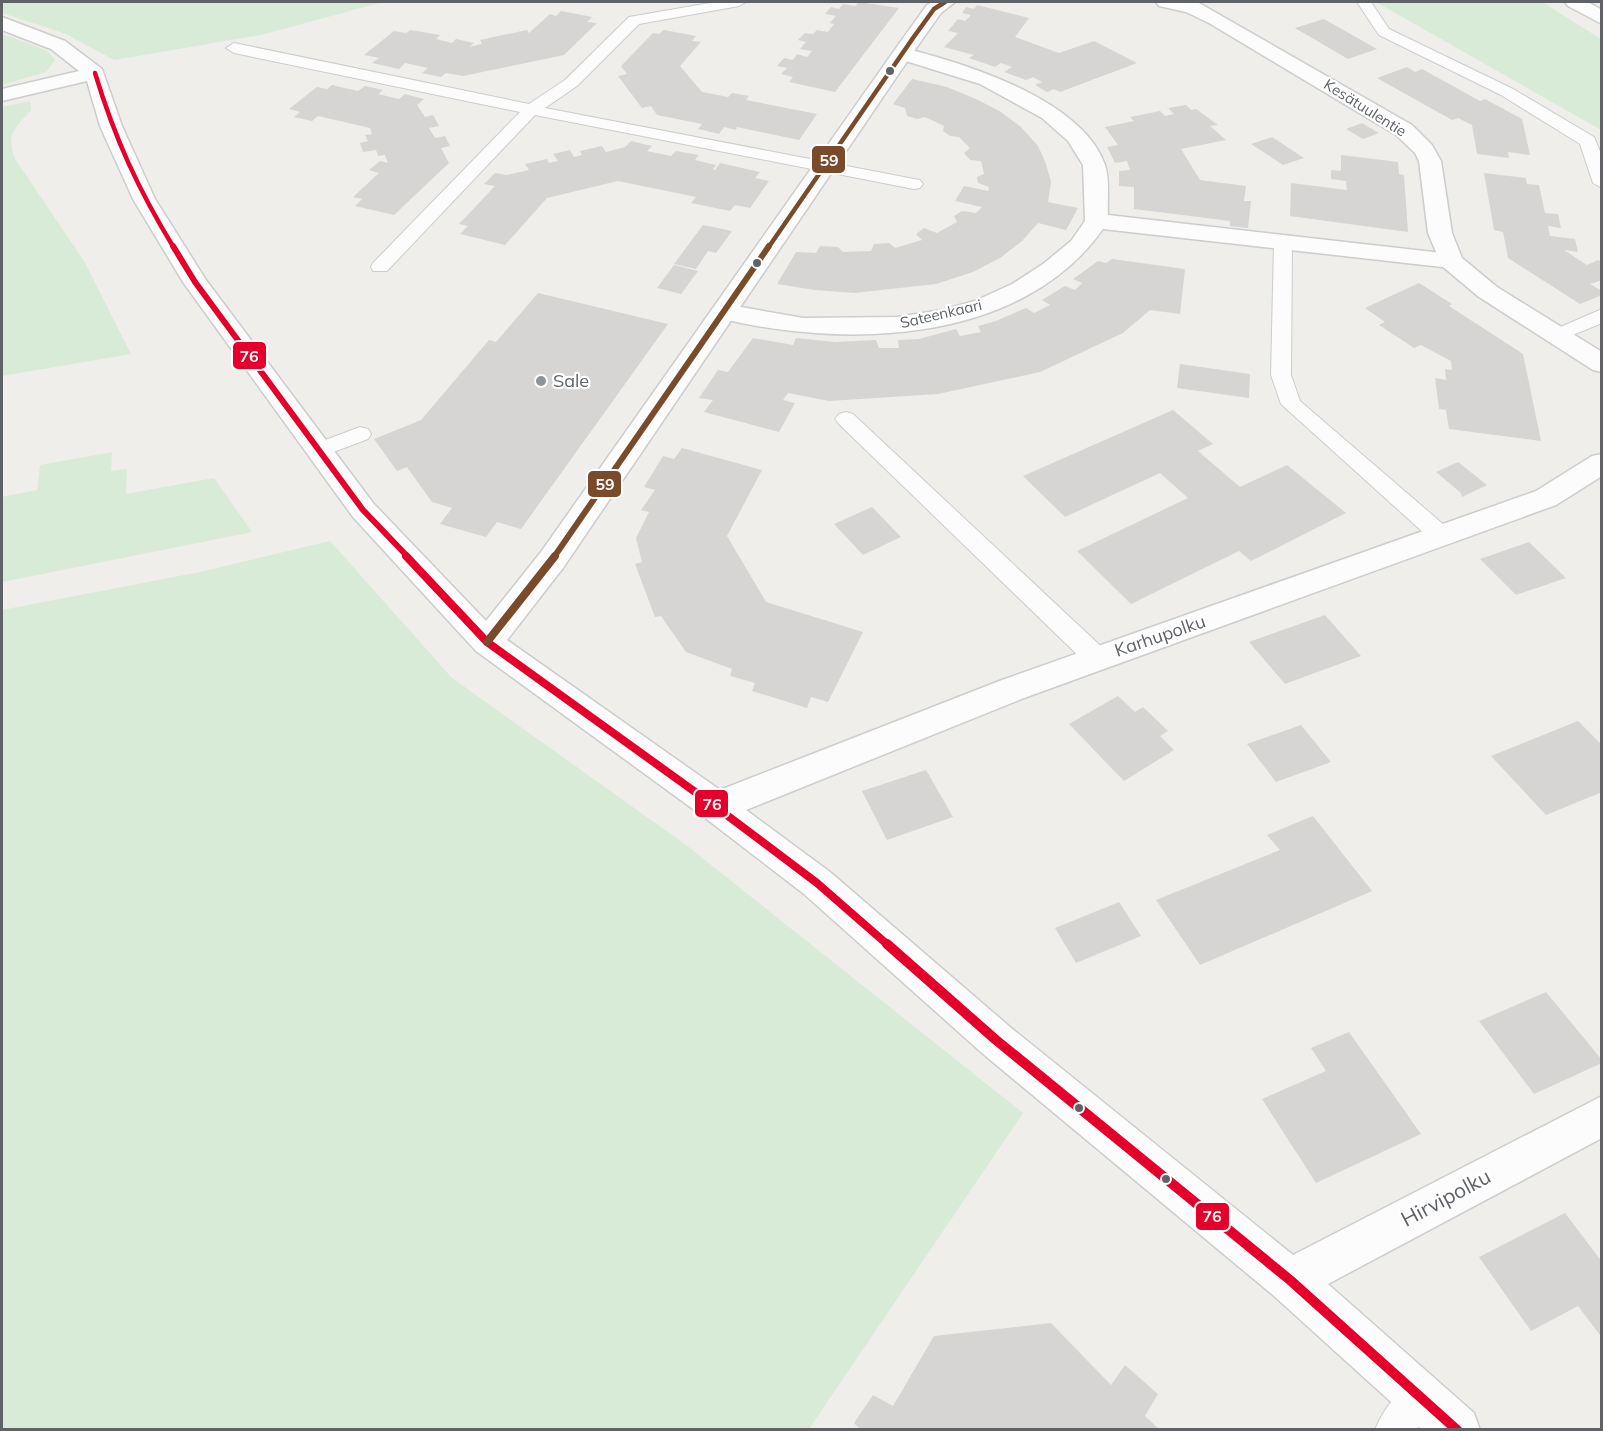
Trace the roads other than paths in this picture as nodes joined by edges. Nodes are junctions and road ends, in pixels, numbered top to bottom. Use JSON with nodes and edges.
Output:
{"nodes":[{"id":1,"x":739,"y":2,"type":"edge"},
{"id":2,"x":945,"y":2,"type":"edge"},
{"id":3,"x":1166,"y":2,"type":"edge"},
{"id":4,"x":1364,"y":2,"type":"edge"},
{"id":5,"x":1575,"y":2,"type":"edge"},
{"id":6,"x":1602,"y":18,"type":"edge"},
{"id":7,"x":2,"y":23,"type":"edge"},
{"id":8,"x":234,"y":48,"type":"dead end"},
{"id":9,"x":903,"y":54,"type":"junction"},
{"id":10,"x":95,"y":72,"type":"junction"},
{"id":11,"x":2,"y":95,"type":"edge"},
{"id":12,"x":531,"y":110,"type":"junction"},
{"id":13,"x":824,"y":167,"type":"junction"},
{"id":14,"x":1602,"y":183,"type":"edge"},
{"id":15,"x":914,"y":184,"type":"dead end"},
{"id":16,"x":1097,"y":221,"type":"junction"},
{"id":17,"x":1283,"y":243,"type":"junction"},
{"id":18,"x":1452,"y":261,"type":"junction"},
{"id":19,"x":380,"y":267,"type":"dead end"},
{"id":20,"x":724,"y":312,"type":"junction"},
{"id":21,"x":1602,"y":315,"type":"edge"},
{"id":22,"x":1556,"y":336,"type":"junction"},
{"id":23,"x":1602,"y":364,"type":"edge"},
{"id":24,"x":846,"y":419,"type":"dead end"},
{"id":25,"x":360,"y":434,"type":"dead end"},
{"id":26,"x":320,"y":450,"type":"junction"},
{"id":27,"x":1602,"y":463,"type":"edge"},
{"id":28,"x":1443,"y":537,"type":"junction"},
{"id":29,"x":487,"y":642,"type":"junction"},
{"id":30,"x":1097,"y":658,"type":"junction"},
{"id":31,"x":716,"y":807,"type":"junction"},
{"id":32,"x":1602,"y":1116,"type":"edge"},
{"id":33,"x":1290,"y":1280,"type":"junction"},
{"id":34,"x":1420,"y":1396,"type":"junction"},
{"id":35,"x":1393,"y":1430,"type":"edge"},
{"id":36,"x":1457,"y":1430,"type":"edge"}],
"edges":[{"from":1,"to":12,"type":"lane"},
{"from":2,"to":9,"type":"street"},
{"from":3,"to":18,"type":"street","name":"Kesätuulentie"},
{"from":4,"to":14,"type":"lane"},
{"from":5,"to":6,"type":"street"},
{"from":7,"to":10,"type":"street"},
{"from":8,"to":12,"type":"lane"},
{"from":9,"to":13,"type":"street"},
{"from":9,"to":16,"type":"street"},
{"from":10,"to":11,"type":"street"},
{"from":10,"to":26,"type":"street"},
{"from":12,"to":13,"type":"lane"},
{"from":12,"to":19,"type":"lane"},
{"from":13,"to":15,"type":"lane"},
{"from":13,"to":20,"type":"street"},
{"from":16,"to":17,"type":"street"},
{"from":16,"to":20,"type":"street","name":"Sateenkaari"},
{"from":17,"to":18,"type":"street"},
{"from":17,"to":28,"type":"lane"},
{"from":18,"to":22,"type":"street","name":"Kesätuulentie"},
{"from":20,"to":29,"type":"street"},
{"from":21,"to":22,"type":"lane"},
{"from":22,"to":23,"type":"street","name":"Kesätuulentie"},
{"from":24,"to":30,"type":"lane"},
{"from":25,"to":26,"type":"lane"},
{"from":26,"to":29,"type":"street"},
{"from":27,"to":28,"type":"street","name":"Karhupolku"},
{"from":28,"to":30,"type":"street","name":"Karhupolku"},
{"from":29,"to":31,"type":"street"},
{"from":30,"to":31,"type":"street","name":"Karhupolku"},
{"from":31,"to":33,"type":"street"},
{"from":32,"to":33,"type":"street","name":"Hirvipolku"},
{"from":33,"to":34,"type":"street"},
{"from":34,"to":35,"type":"lane"},
{"from":34,"to":36,"type":"street"}]}
